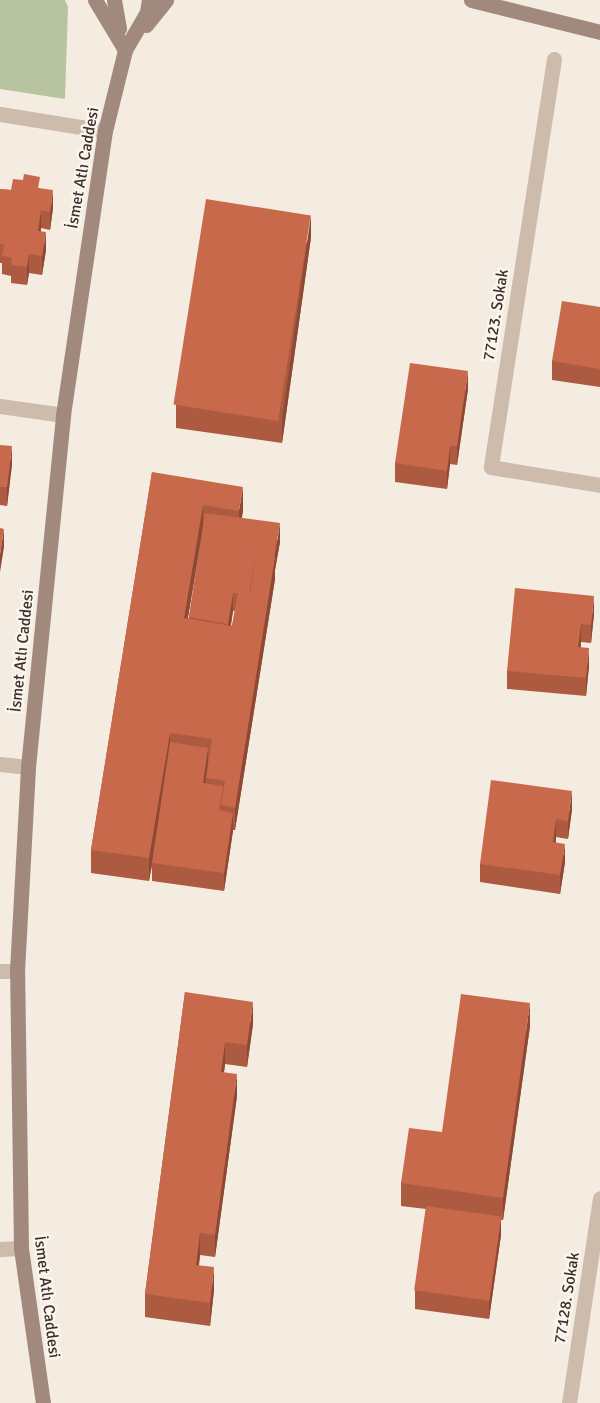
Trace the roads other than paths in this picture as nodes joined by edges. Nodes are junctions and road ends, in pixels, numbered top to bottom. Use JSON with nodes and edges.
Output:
{"nodes":[{"id":1,"x":95,"y":0,"type":"edge"},
{"id":2,"x":114,"y":0,"type":"edge"},
{"id":3,"x":149,"y":0,"type":"edge"},
{"id":4,"x":166,"y":0,"type":"edge"},
{"id":5,"x":471,"y":0,"type":"edge"},
{"id":6,"x":600,"y":32,"type":"edge"},
{"id":7,"x":125,"y":50,"type":"junction"},
{"id":8,"x":554,"y":58,"type":"dead end"},
{"id":9,"x":0,"y":114,"type":"edge"},
{"id":10,"x":105,"y":131,"type":"junction"},
{"id":11,"x":0,"y":406,"type":"edge"},
{"id":12,"x":63,"y":415,"type":"junction"},
{"id":13,"x":600,"y":485,"type":"edge"},
{"id":14,"x":0,"y":764,"type":"edge"},
{"id":15,"x":28,"y":767,"type":"junction"},
{"id":16,"x":0,"y":971,"type":"edge"},
{"id":17,"x":17,"y":971,"type":"junction"},
{"id":18,"x":600,"y":1198,"type":"edge"},
{"id":19,"x":21,"y":1248,"type":"junction"},
{"id":20,"x":0,"y":1249,"type":"edge"},
{"id":21,"x":43,"y":1403,"type":"edge"},
{"id":22,"x":569,"y":1403,"type":"edge"}],
"edges":[{"from":1,"to":7,"type":"main road"},
{"from":2,"to":7,"type":"main road"},
{"from":3,"to":7,"type":"main road"},
{"from":4,"to":7,"type":"main road"},
{"from":5,"to":6,"type":"main road"},
{"from":7,"to":10,"type":"main road","name":"İsmet Atlı Caddesi"},
{"from":8,"to":13,"type":"street","name":"77123. Sokak"},
{"from":9,"to":10,"type":"street"},
{"from":10,"to":12,"type":"main road","name":"İsmet Atlı Caddesi"},
{"from":11,"to":12,"type":"street"},
{"from":12,"to":15,"type":"main road","name":"İsmet Atlı Caddesi"},
{"from":14,"to":15,"type":"street"},
{"from":15,"to":17,"type":"main road","name":"İsmet Atlı Caddesi"},
{"from":16,"to":17,"type":"street"},
{"from":17,"to":19,"type":"main road","name":"İsmet Atlı Caddesi"},
{"from":18,"to":22,"type":"street","name":"77128. Sokak"},
{"from":19,"to":20,"type":"street"},
{"from":19,"to":21,"type":"main road","name":"İsmet Atlı Caddesi"}]}
